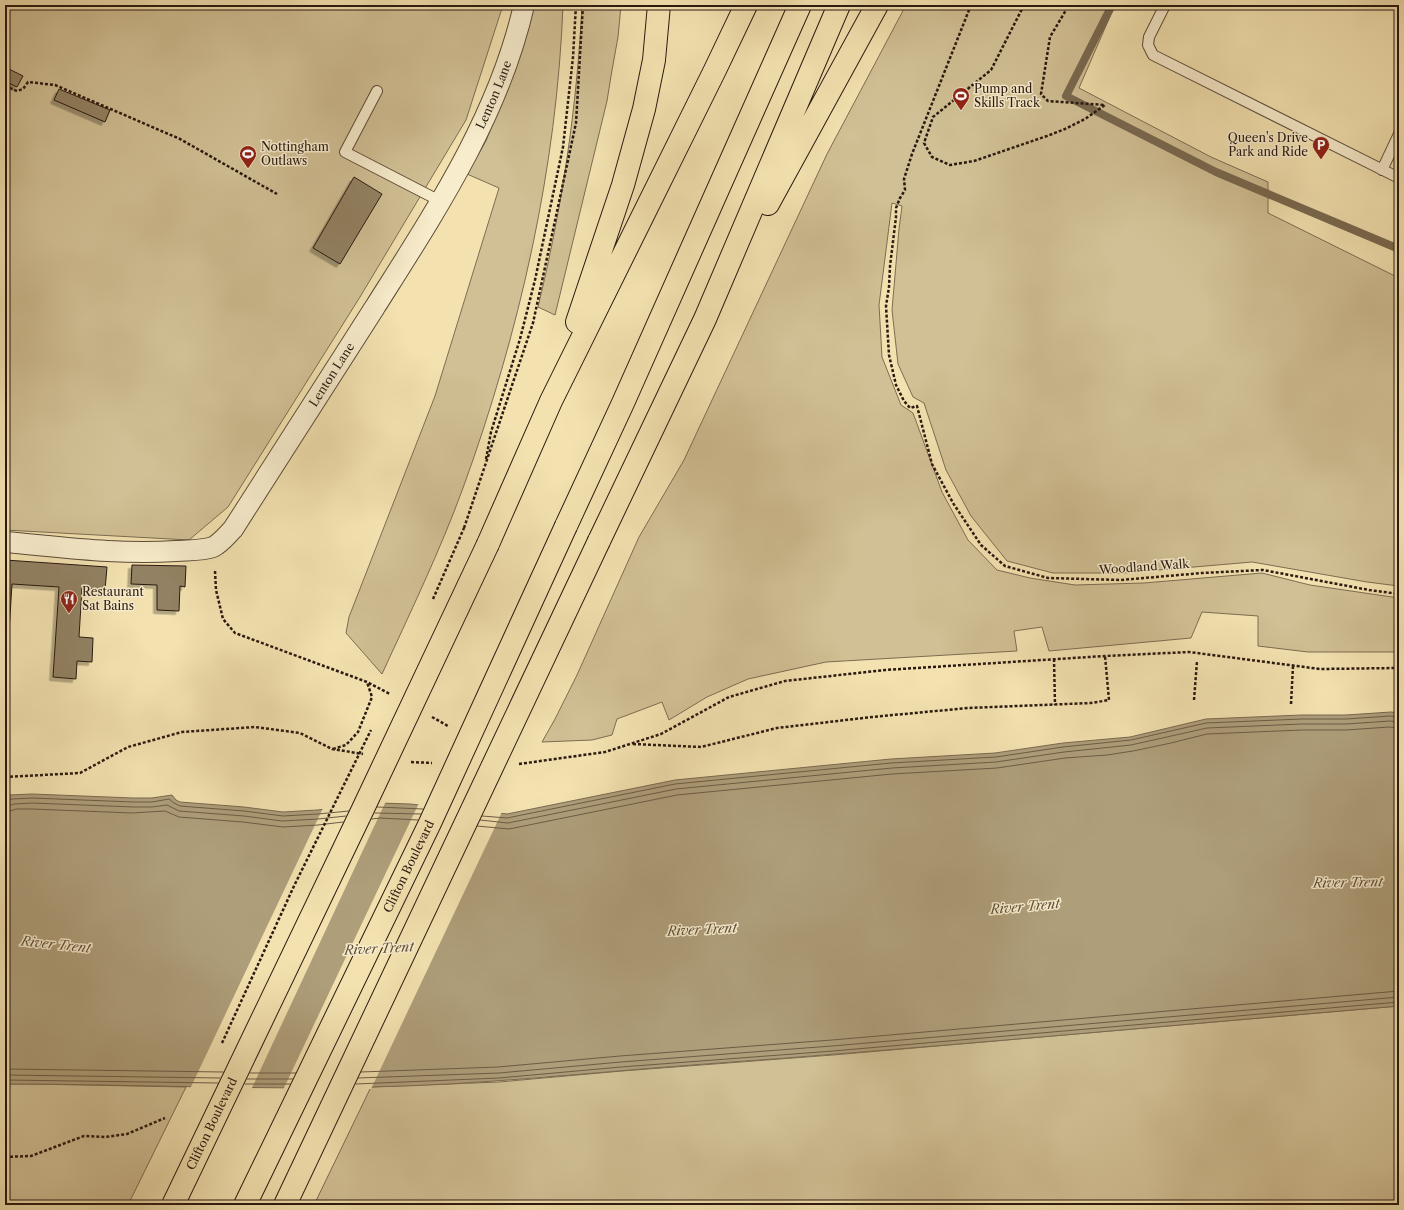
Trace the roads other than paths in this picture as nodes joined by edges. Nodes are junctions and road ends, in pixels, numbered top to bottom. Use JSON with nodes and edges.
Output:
{"nodes":[{"id":1,"x":524,"y":5,"type":"edge"},
{"id":2,"x":659,"y":5,"type":"edge"},
{"id":3,"x":746,"y":5,"type":"edge"},
{"id":4,"x":800,"y":5,"type":"edge"},
{"id":5,"x":840,"y":5,"type":"edge"},
{"id":6,"x":877,"y":5,"type":"edge"},
{"id":7,"x":1164,"y":5,"type":"edge"},
{"id":8,"x":377,"y":91,"type":"dead end"},
{"id":9,"x":1399,"y":134,"type":"edge"},
{"id":10,"x":1382,"y":170,"type":"junction"},
{"id":11,"x":1399,"y":178,"type":"edge"},
{"id":12,"x":440,"y":201,"type":"junction"},
{"id":13,"x":705,"y":319,"type":"junction"},
{"id":14,"x":551,"y":401,"type":"junction"},
{"id":15,"x":5,"y":542,"type":"edge"},
{"id":16,"x":173,"y":1205,"type":"edge"},
{"id":17,"x":245,"y":1205,"type":"edge"},
{"id":18,"x":285,"y":1205,"type":"edge"}],
"edges":[{"from":1,"to":12,"type":"street","name":"Lenton Lane"},
{"from":2,"to":14,"type":"highway"},
{"from":3,"to":14,"type":"highway"},
{"from":4,"to":17,"type":"highway","name":"Clifton Boulevard","bridge":true},
{"from":5,"to":13,"type":"highway"},
{"from":6,"to":13,"type":"highway"},
{"from":7,"to":10,"type":"lane"},
{"from":8,"to":12,"type":"lane"},
{"from":9,"to":10,"type":"lane"},
{"from":10,"to":11,"type":"lane"},
{"from":12,"to":15,"type":"street","name":"Lenton Lane"},
{"from":13,"to":18,"type":"highway","bridge":true},
{"from":14,"to":16,"type":"highway","name":"Clifton Boulevard","bridge":true}]}
